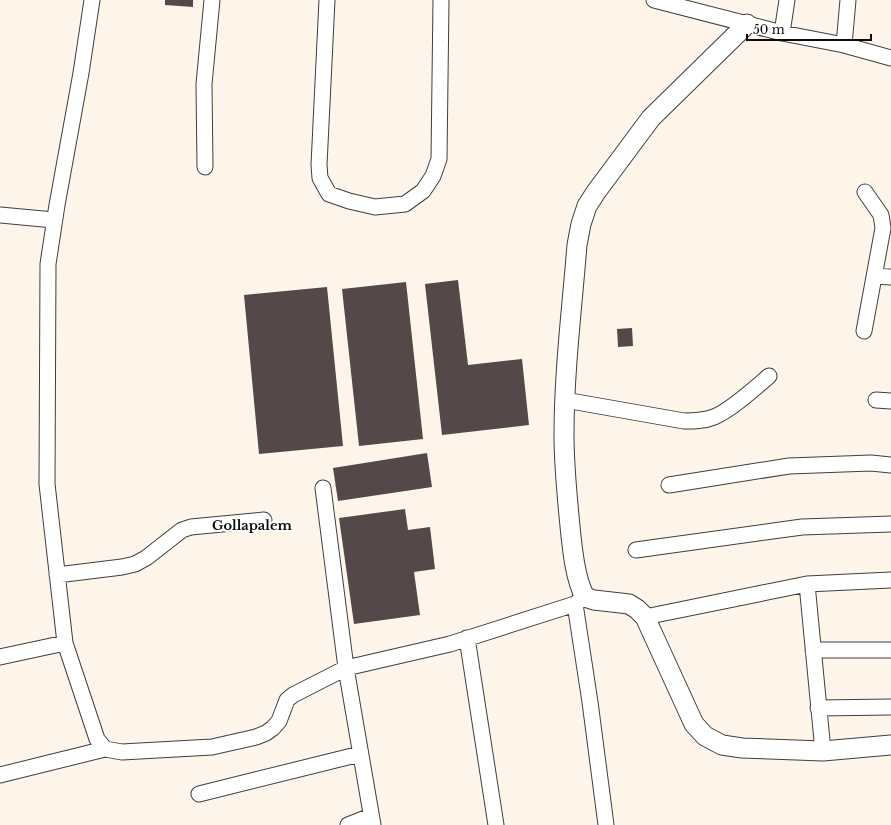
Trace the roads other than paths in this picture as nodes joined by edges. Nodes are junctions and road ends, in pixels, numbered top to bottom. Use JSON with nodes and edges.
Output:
{"nodes":[{"id":1,"x":92,"y":0,"type":"edge"},
{"id":2,"x":212,"y":0,"type":"edge"},
{"id":3,"x":327,"y":0,"type":"edge"},
{"id":4,"x":441,"y":0,"type":"edge"},
{"id":5,"x":654,"y":0,"type":"edge"},
{"id":6,"x":787,"y":0,"type":"edge"},
{"id":7,"x":848,"y":0,"type":"edge"},
{"id":8,"x":747,"y":24,"type":"junction"},
{"id":9,"x":782,"y":33,"type":"junction"},
{"id":10,"x":844,"y":45,"type":"junction"},
{"id":11,"x":891,"y":58,"type":"edge"},
{"id":12,"x":205,"y":167,"type":"dead end"},
{"id":13,"x":864,"y":192,"type":"dead end"},
{"id":14,"x":0,"y":215,"type":"edge"},
{"id":15,"x":54,"y":220,"type":"junction"},
{"id":16,"x":874,"y":276,"type":"junction"},
{"id":17,"x":891,"y":278,"type":"edge"},
{"id":18,"x":864,"y":331,"type":"dead end"},
{"id":19,"x":769,"y":376,"type":"dead end"},
{"id":20,"x":565,"y":400,"type":"junction"},
{"id":21,"x":891,"y":464,"type":"edge"},
{"id":22,"x":669,"y":485,"type":"dead end"},
{"id":23,"x":323,"y":488,"type":"dead end"},
{"id":24,"x":264,"y":520,"type":"dead end"},
{"id":25,"x":891,"y":524,"type":"edge"},
{"id":26,"x":636,"y":550,"type":"dead end"},
{"id":27,"x":57,"y":575,"type":"junction"},
{"id":28,"x":891,"y":580,"type":"edge"},
{"id":29,"x":807,"y":584,"type":"junction"},
{"id":30,"x":580,"y":600,"type":"junction"},
{"id":31,"x":645,"y":618,"type":"junction"},
{"id":32,"x":467,"y":638,"type":"junction"},
{"id":33,"x":64,"y":643,"type":"junction"},
{"id":34,"x":813,"y":650,"type":"junction"},
{"id":35,"x":891,"y":650,"type":"edge"},
{"id":36,"x":0,"y":657,"type":"edge"},
{"id":37,"x":346,"y":668,"type":"junction"},
{"id":38,"x":891,"y":706,"type":"edge"},
{"id":39,"x":818,"y":708,"type":"junction"},
{"id":40,"x":891,"y":745,"type":"edge"},
{"id":41,"x":105,"y":749,"type":"junction"},
{"id":42,"x":823,"y":751,"type":"junction"},
{"id":43,"x":360,"y":754,"type":"junction"},
{"id":44,"x":0,"y":775,"type":"edge"},
{"id":45,"x":199,"y":794,"type":"dead end"},
{"id":46,"x":372,"y":821,"type":"edge"},
{"id":47,"x":348,"y":825,"type":"edge"},
{"id":48,"x":496,"y":825,"type":"edge"},
{"id":49,"x":606,"y":825,"type":"edge"}],
"edges":[{"from":1,"to":15,"type":"street"},
{"from":2,"to":12,"type":"street"},
{"from":3,"to":4,"type":"street"},
{"from":5,"to":8,"type":"street"},
{"from":6,"to":9,"type":"street"},
{"from":7,"to":10,"type":"street"},
{"from":8,"to":9,"type":"street"},
{"from":8,"to":20,"type":"street"},
{"from":9,"to":10,"type":"street"},
{"from":10,"to":11,"type":"street"},
{"from":13,"to":16,"type":"street"},
{"from":14,"to":15,"type":"street"},
{"from":15,"to":27,"type":"street"},
{"from":16,"to":17,"type":"street"},
{"from":16,"to":18,"type":"street"},
{"from":19,"to":20,"type":"street"},
{"from":20,"to":30,"type":"street"},
{"from":21,"to":22,"type":"street"},
{"from":23,"to":37,"type":"street"},
{"from":24,"to":27,"type":"street"},
{"from":25,"to":26,"type":"street"},
{"from":27,"to":33,"type":"street"},
{"from":28,"to":29,"type":"street"},
{"from":29,"to":31,"type":"street"},
{"from":29,"to":34,"type":"street"},
{"from":30,"to":31,"type":"street"},
{"from":30,"to":32,"type":"street"},
{"from":30,"to":49,"type":"street"},
{"from":31,"to":42,"type":"street"},
{"from":32,"to":37,"type":"street"},
{"from":32,"to":48,"type":"street"},
{"from":33,"to":36,"type":"street"},
{"from":33,"to":41,"type":"street"},
{"from":34,"to":35,"type":"street"},
{"from":34,"to":39,"type":"street"},
{"from":37,"to":41,"type":"street"},
{"from":37,"to":43,"type":"street"},
{"from":38,"to":39,"type":"street"},
{"from":39,"to":42,"type":"street"},
{"from":40,"to":42,"type":"street"},
{"from":41,"to":44,"type":"street"},
{"from":43,"to":45,"type":"street"},
{"from":43,"to":46,"type":"street"},
{"from":46,"to":47,"type":"street"}]}
